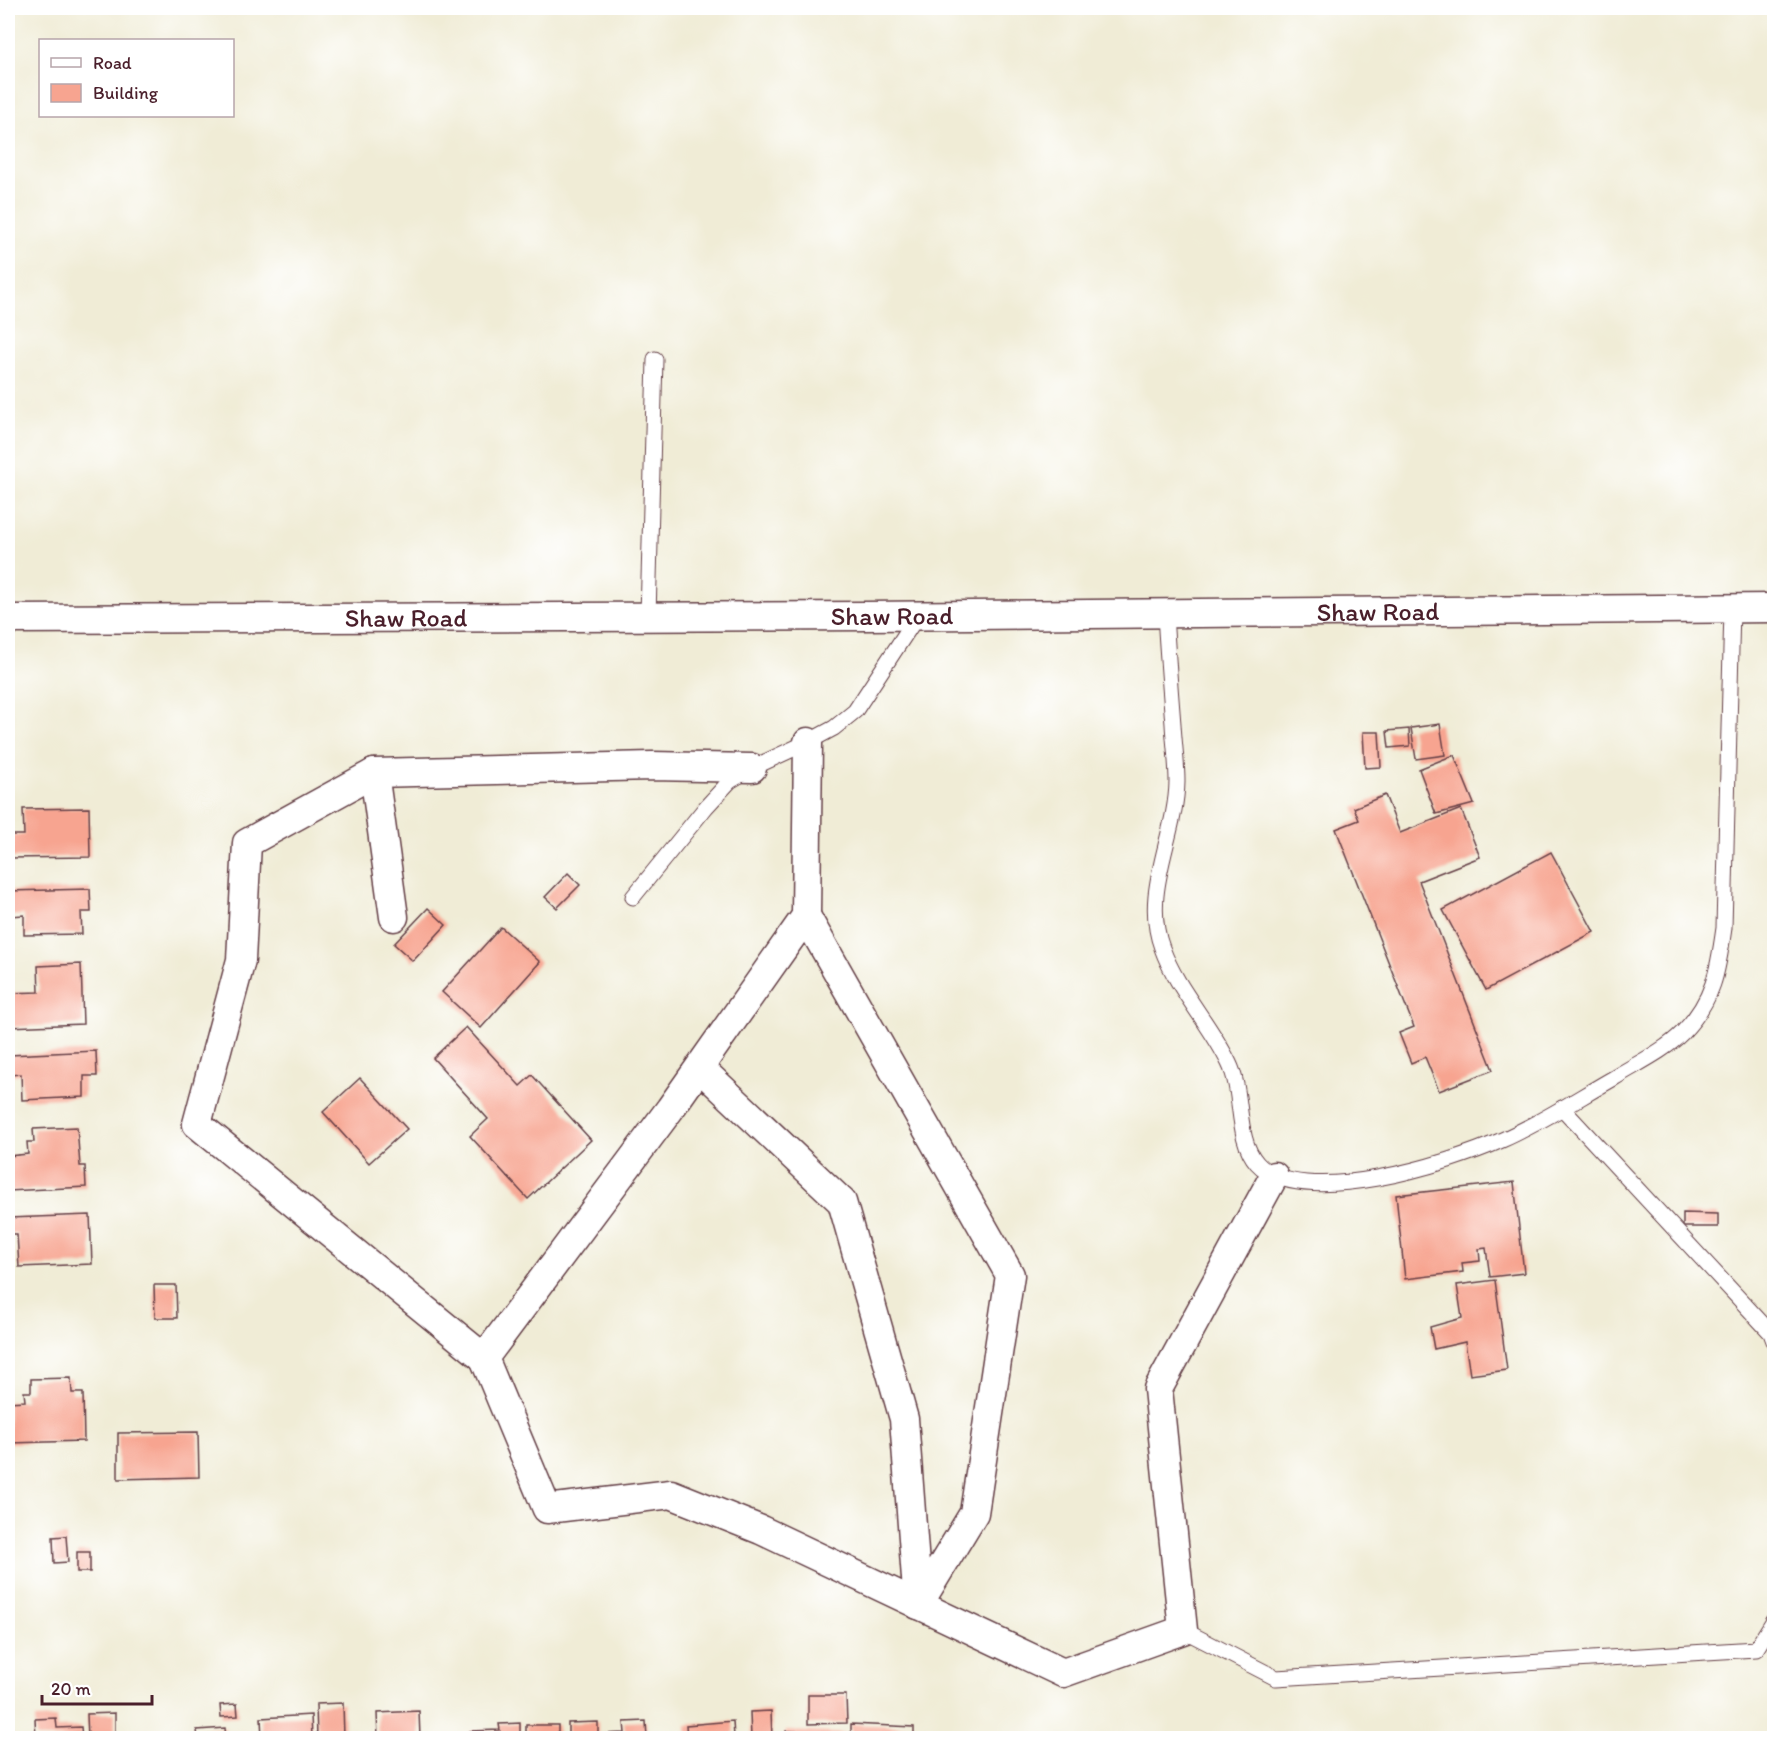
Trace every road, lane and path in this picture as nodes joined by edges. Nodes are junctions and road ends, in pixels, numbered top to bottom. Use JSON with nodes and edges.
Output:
{"nodes":[{"id":1,"x":655,"y":359,"type":"dead end"},
{"id":2,"x":1732,"y":608,"type":"junction"},
{"id":3,"x":1774,"y":608,"type":"edge"},
{"id":4,"x":1165,"y":613,"type":"junction"},
{"id":5,"x":918,"y":615,"type":"junction"},
{"id":6,"x":648,"y":616,"type":"junction"},
{"id":7,"x":8,"y":619,"type":"edge"},
{"id":8,"x":808,"y":742,"type":"junction"},
{"id":9,"x":752,"y":768,"type":"junction"},
{"id":10,"x":374,"y":773,"type":"junction"},
{"id":11,"x":633,"y":897,"type":"dead end"},
{"id":12,"x":806,"y":916,"type":"junction"},
{"id":13,"x":394,"y":917,"type":"dead end"},
{"id":14,"x":700,"y":1068,"type":"junction"},
{"id":15,"x":1562,"y":1108,"type":"junction"},
{"id":16,"x":1274,"y":1176,"type":"junction"},
{"id":17,"x":1774,"y":1341,"type":"edge"},
{"id":18,"x":484,"y":1358,"type":"junction"},
{"id":19,"x":918,"y":1605,"type":"junction"},
{"id":20,"x":1774,"y":1620,"type":"edge"},
{"id":21,"x":1183,"y":1630,"type":"junction"}],
"edges":[{"from":1,"to":6,"type":"lane"},
{"from":2,"to":3,"type":"street","name":"Shaw Road"},
{"from":2,"to":4,"type":"street","name":"Shaw Road"},
{"from":2,"to":15,"type":"lane"},
{"from":4,"to":5,"type":"street","name":"Shaw Road"},
{"from":4,"to":16,"type":"lane"},
{"from":5,"to":6,"type":"street","name":"Shaw Road"},
{"from":5,"to":8,"type":"lane"},
{"from":6,"to":7,"type":"street","name":"Shaw Road"},
{"from":8,"to":9,"type":"lane"},
{"from":8,"to":12,"type":"street"},
{"from":9,"to":10,"type":"street"},
{"from":9,"to":11,"type":"lane"},
{"from":10,"to":13,"type":"street"},
{"from":10,"to":18,"type":"street"},
{"from":12,"to":14,"type":"street"},
{"from":12,"to":19,"type":"street"},
{"from":14,"to":18,"type":"street"},
{"from":14,"to":19,"type":"street"},
{"from":15,"to":16,"type":"lane"},
{"from":15,"to":17,"type":"lane"},
{"from":16,"to":21,"type":"street"},
{"from":18,"to":19,"type":"street"},
{"from":19,"to":21,"type":"street"},
{"from":20,"to":21,"type":"lane"}]}
